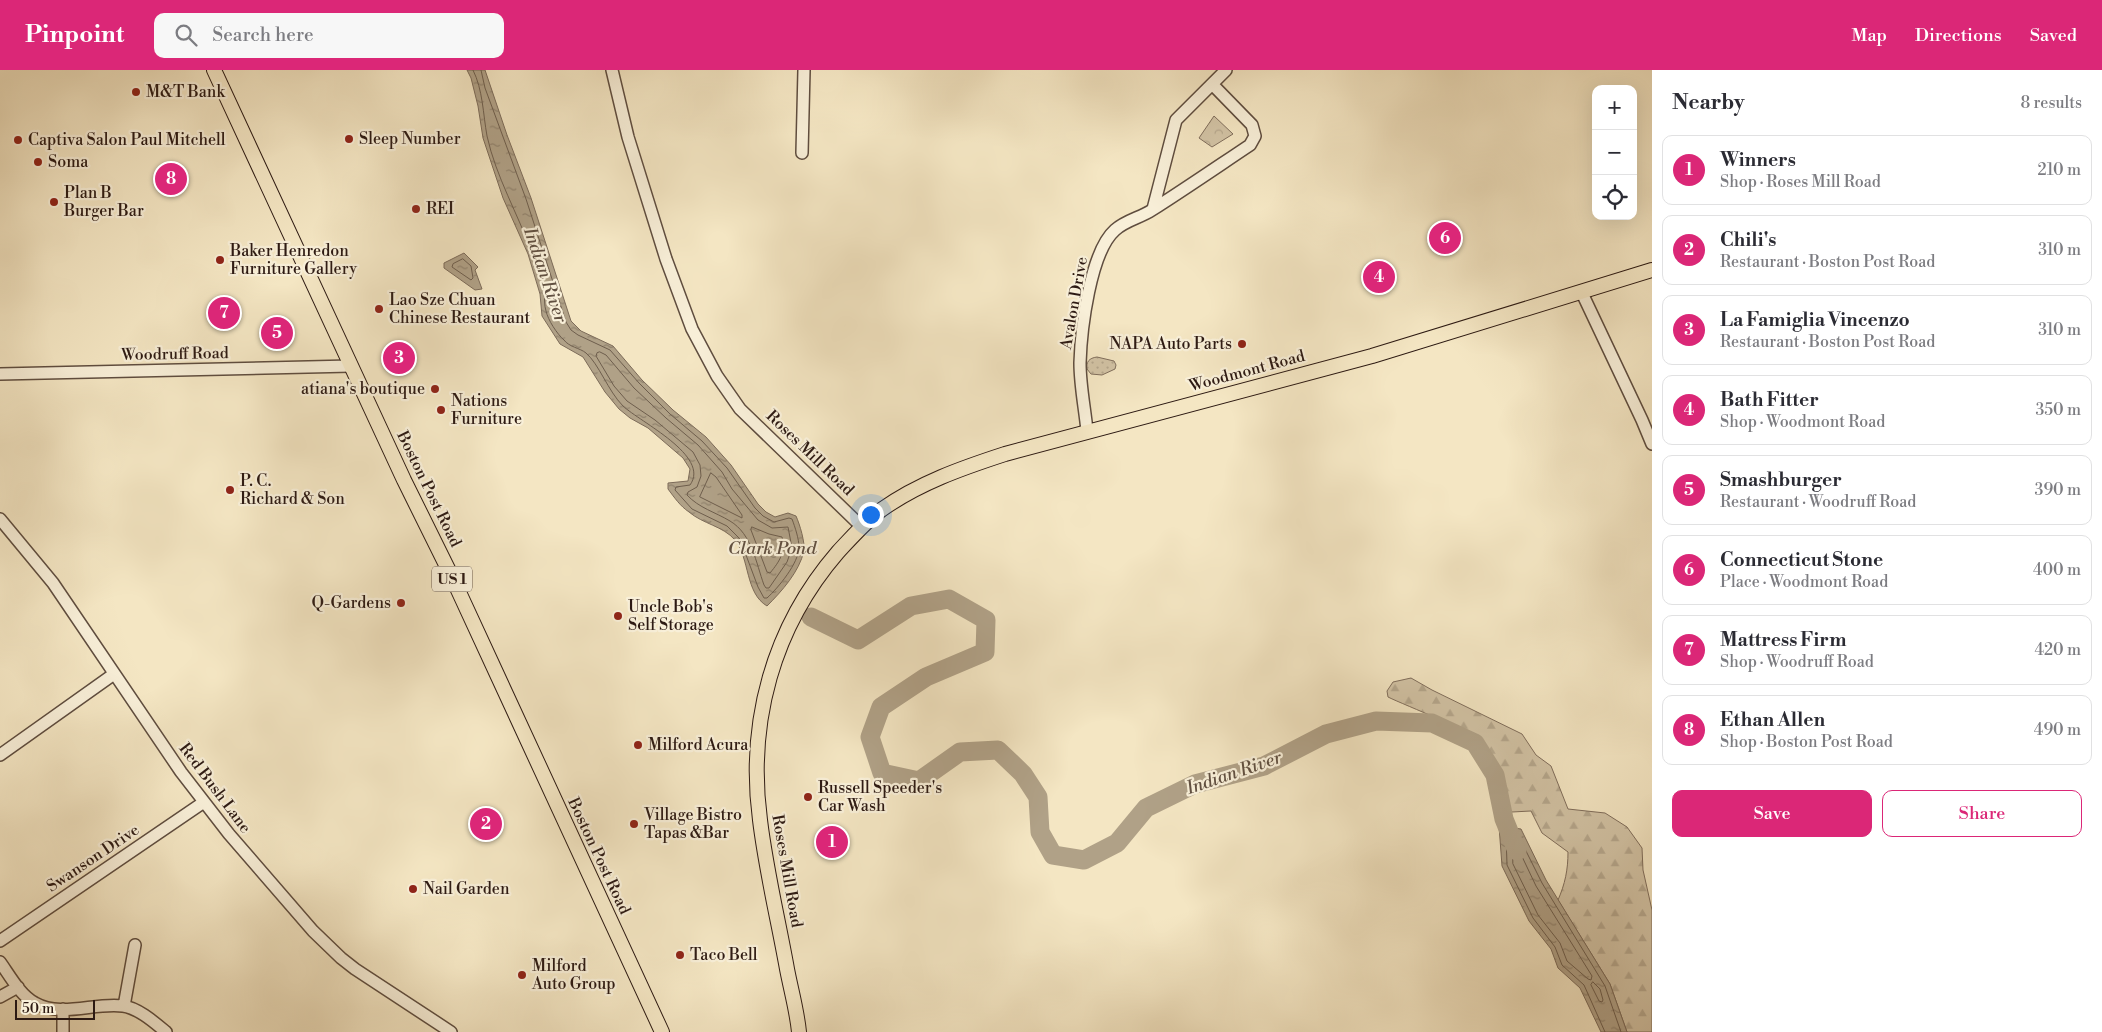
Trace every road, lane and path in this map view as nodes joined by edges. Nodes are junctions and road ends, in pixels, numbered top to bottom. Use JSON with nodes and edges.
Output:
{"nodes":[{"id":1,"x":214,"y":70,"type":"edge"},
{"id":2,"x":612,"y":70,"type":"edge"},
{"id":3,"x":804,"y":70,"type":"edge"},
{"id":4,"x":1226,"y":70,"type":"edge"},
{"id":5,"x":1212,"y":84,"type":"junction"},
{"id":6,"x":802,"y":153,"type":"dead end"},
{"id":7,"x":1154,"y":209,"type":"junction"},
{"id":8,"x":1652,"y":270,"type":"edge"},
{"id":9,"x":1582,"y":293,"type":"junction"},
{"id":10,"x":351,"y":366,"type":"junction"},
{"id":11,"x":0,"y":374,"type":"edge"},
{"id":12,"x":1087,"y":431,"type":"junction"},
{"id":13,"x":1652,"y":444,"type":"edge"},
{"id":14,"x":0,"y":519,"type":"edge"},
{"id":15,"x":861,"y":526,"type":"junction"},
{"id":16,"x":114,"y":674,"type":"junction"},
{"id":17,"x":0,"y":755,"type":"edge"},
{"id":18,"x":204,"y":802,"type":"junction"},
{"id":19,"x":0,"y":940,"type":"edge"},
{"id":20,"x":135,"y":945,"type":"dead end"},
{"id":21,"x":0,"y":962,"type":"edge"},
{"id":22,"x":18,"y":986,"type":"junction"},
{"id":23,"x":0,"y":997,"type":"edge"},
{"id":24,"x":124,"y":1006,"type":"junction"},
{"id":25,"x":63,"y":1009,"type":"junction"},
{"id":26,"x":64,"y":1032,"type":"edge"},
{"id":27,"x":166,"y":1032,"type":"edge"},
{"id":28,"x":451,"y":1032,"type":"edge"},
{"id":29,"x":662,"y":1032,"type":"edge"},
{"id":30,"x":798,"y":1032,"type":"edge"}],
"edges":[{"from":1,"to":10,"type":"main road","name":"Boston Post Road","number":"US 1"},
{"from":2,"to":15,"type":"street","name":"Roses Mill Road"},
{"from":3,"to":6,"type":"street"},
{"from":4,"to":5,"type":"street"},
{"from":5,"to":7,"type":"street"},
{"from":5,"to":7,"type":"street","name":"Avalon Drive"},
{"from":7,"to":12,"type":"street","name":"Avalon Drive"},
{"from":8,"to":9,"type":"main road","name":"Woodmont Road"},
{"from":9,"to":12,"type":"main road","name":"Woodmont Road"},
{"from":9,"to":13,"type":"street"},
{"from":10,"to":11,"type":"street","name":"Woodruff Road"},
{"from":10,"to":29,"type":"main road","name":"Boston Post Road","number":"US 1"},
{"from":12,"to":15,"type":"main road","name":"Woodmont Road"},
{"from":14,"to":16,"type":"street","name":"Red Bush Lane"},
{"from":15,"to":30,"type":"main road","name":"Roses Mill Road"},
{"from":16,"to":17,"type":"street"},
{"from":16,"to":18,"type":"street","name":"Red Bush Lane"},
{"from":18,"to":19,"type":"street","name":"Swanson Drive"},
{"from":18,"to":28,"type":"street","name":"Red Bush Lane"},
{"from":20,"to":24,"type":"street"},
{"from":21,"to":22,"type":"street"},
{"from":22,"to":23,"type":"street"},
{"from":22,"to":25,"type":"street"},
{"from":24,"to":25,"type":"street"},
{"from":24,"to":27,"type":"street"},
{"from":25,"to":26,"type":"street"}]}
